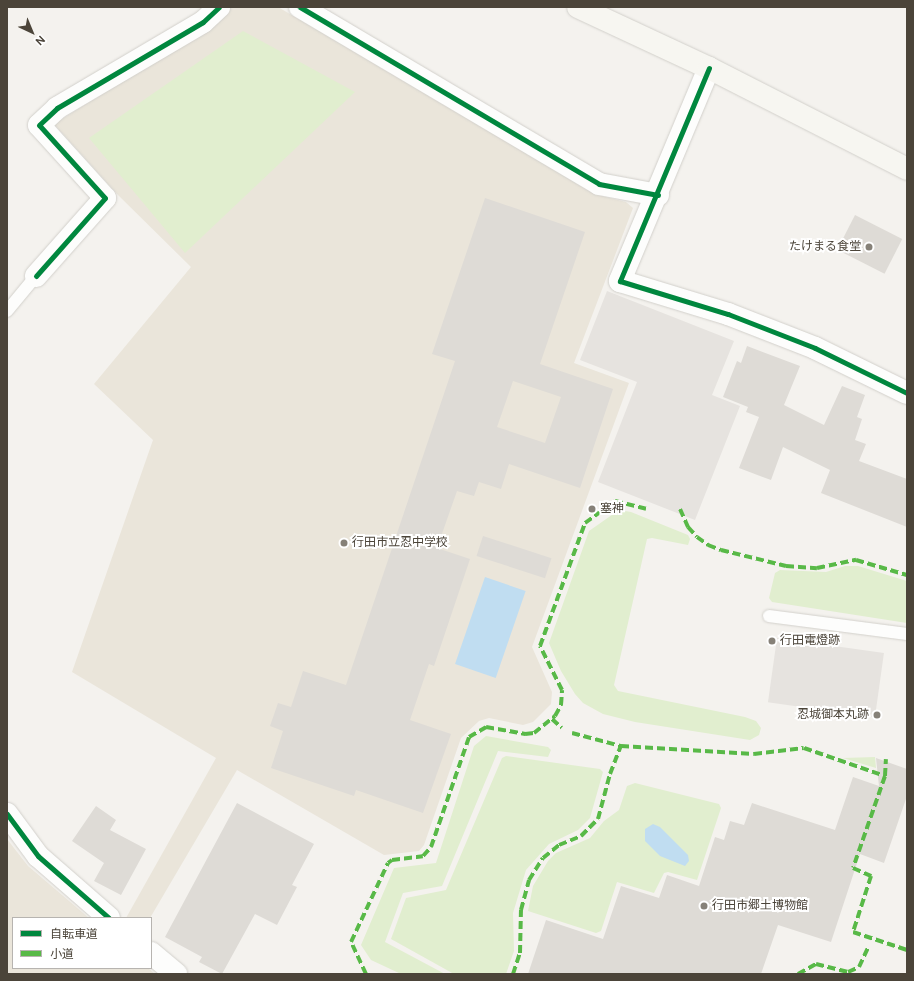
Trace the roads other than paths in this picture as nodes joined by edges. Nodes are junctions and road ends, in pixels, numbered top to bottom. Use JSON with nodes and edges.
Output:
{"nodes":[{"id":1,"x":219,"y":7,"type":"edge"},
{"id":2,"x":300,"y":7,"type":"edge"},
{"id":3,"x":578,"y":7,"type":"edge"},
{"id":4,"x":709,"y":68,"type":"junction"},
{"id":5,"x":907,"y":169,"type":"edge"},
{"id":6,"x":658,"y":194,"type":"junction"},
{"id":7,"x":36,"y":276,"type":"joint"},
{"id":8,"x":7,"y":311,"type":"edge"},
{"id":9,"x":907,"y":393,"type":"edge"},
{"id":10,"x":769,"y":616,"type":"dead end"},
{"id":11,"x":907,"y":634,"type":"edge"},
{"id":12,"x":7,"y":814,"type":"edge"},
{"id":13,"x":108,"y":917,"type":"edge"},
{"id":14,"x":152,"y":954,"type":"edge"},
{"id":15,"x":176,"y":974,"type":"edge"}],
"edges":[{"from":1,"to":7,"type":"street"},
{"from":2,"to":6,"type":"street"},
{"from":3,"to":4,"type":"street"},
{"from":4,"to":5,"type":"street"},
{"from":4,"to":6,"type":"street"},
{"from":6,"to":9,"type":"street"},
{"from":7,"to":8,"type":"lane"},
{"from":10,"to":11,"type":"lane"},
{"from":12,"to":13,"type":"street"},
{"from":14,"to":15,"type":"street"}]}
